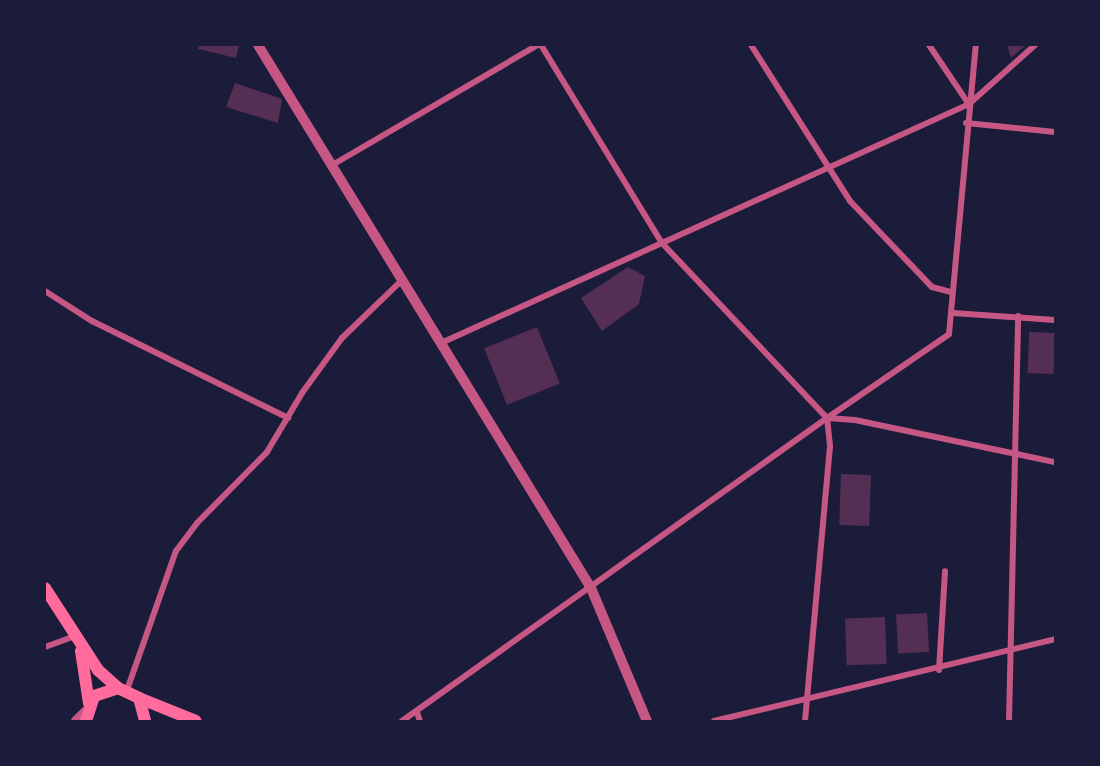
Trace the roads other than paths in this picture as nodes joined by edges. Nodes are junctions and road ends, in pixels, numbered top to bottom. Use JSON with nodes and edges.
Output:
{"nodes":[{"id":1,"x":258,"y":45,"type":"edge"},
{"id":2,"x":540,"y":45,"type":"edge"},
{"id":3,"x":751,"y":45,"type":"edge"},
{"id":4,"x":929,"y":45,"type":"edge"},
{"id":5,"x":976,"y":45,"type":"edge"},
{"id":6,"x":1035,"y":45,"type":"edge"},
{"id":7,"x":969,"y":104,"type":"junction"},
{"id":8,"x":966,"y":123,"type":"junction"},
{"id":9,"x":1055,"y":132,"type":"edge"},
{"id":10,"x":334,"y":164,"type":"junction"},
{"id":11,"x":829,"y":167,"type":"junction"},
{"id":12,"x":662,"y":243,"type":"junction"},
{"id":13,"x":402,"y":280,"type":"junction"},
{"id":14,"x":45,"y":291,"type":"edge"},
{"id":15,"x":951,"y":292,"type":"junction"},
{"id":16,"x":953,"y":313,"type":"junction"},
{"id":17,"x":1018,"y":316,"type":"junction"},
{"id":18,"x":1055,"y":320,"type":"edge"},
{"id":19,"x":441,"y":344,"type":"junction"},
{"id":20,"x":288,"y":418,"type":"junction"},
{"id":21,"x":827,"y":418,"type":"junction"},
{"id":22,"x":1014,"y":454,"type":"junction"},
{"id":23,"x":1055,"y":462,"type":"edge"},
{"id":24,"x":945,"y":571,"type":"dead end"},
{"id":25,"x":45,"y":588,"type":"edge"},
{"id":26,"x":591,"y":588,"type":"junction"},
{"id":27,"x":75,"y":636,"type":"junction"},
{"id":28,"x":1055,"y":639,"type":"edge"},
{"id":29,"x":45,"y":647,"type":"edge"},
{"id":30,"x":1008,"y":653,"type":"junction"},
{"id":31,"x":939,"y":670,"type":"junction"},
{"id":32,"x":122,"y":689,"type":"junction"},
{"id":33,"x":139,"y":699,"type":"junction"},
{"id":34,"x":807,"y":700,"type":"junction"},
{"id":35,"x":86,"y":712,"type":"edge"},
{"id":36,"x":417,"y":712,"type":"junction"},
{"id":37,"x":76,"y":721,"type":"edge"},
{"id":38,"x":145,"y":721,"type":"edge"},
{"id":39,"x":196,"y":721,"type":"edge"},
{"id":40,"x":402,"y":721,"type":"edge"},
{"id":41,"x":420,"y":721,"type":"edge"},
{"id":42,"x":647,"y":721,"type":"edge"},
{"id":43,"x":714,"y":721,"type":"edge"},
{"id":44,"x":805,"y":721,"type":"edge"},
{"id":45,"x":1009,"y":721,"type":"edge"}],
"edges":[{"from":1,"to":10,"type":"street"},
{"from":2,"to":10,"type":"street"},
{"from":2,"to":12,"type":"street"},
{"from":3,"to":11,"type":"street"},
{"from":4,"to":7,"type":"street"},
{"from":5,"to":7,"type":"street"},
{"from":6,"to":7,"type":"street"},
{"from":7,"to":8,"type":"street"},
{"from":7,"to":11,"type":"street"},
{"from":8,"to":9,"type":"street"},
{"from":8,"to":15,"type":"street"},
{"from":10,"to":13,"type":"street"},
{"from":11,"to":12,"type":"street"},
{"from":11,"to":15,"type":"street"},
{"from":12,"to":19,"type":"street"},
{"from":12,"to":21,"type":"street"},
{"from":13,"to":19,"type":"street"},
{"from":13,"to":20,"type":"street"},
{"from":14,"to":20,"type":"street"},
{"from":15,"to":16,"type":"street"},
{"from":16,"to":17,"type":"street"},
{"from":16,"to":21,"type":"street"},
{"from":17,"to":18,"type":"street"},
{"from":17,"to":22,"type":"street"},
{"from":19,"to":26,"type":"street"},
{"from":20,"to":32,"type":"street"},
{"from":21,"to":22,"type":"street"},
{"from":21,"to":26,"type":"street"},
{"from":21,"to":34,"type":"street"},
{"from":22,"to":23,"type":"street"},
{"from":22,"to":30,"type":"street"},
{"from":24,"to":31,"type":"street"},
{"from":25,"to":27,"type":"main road"},
{"from":26,"to":36,"type":"street"},
{"from":26,"to":42,"type":"street"},
{"from":27,"to":29,"type":"street"},
{"from":27,"to":32,"type":"main road"},
{"from":27,"to":35,"type":"main road"},
{"from":28,"to":30,"type":"street"},
{"from":30,"to":31,"type":"street"},
{"from":30,"to":45,"type":"street"},
{"from":31,"to":34,"type":"street"},
{"from":32,"to":33,"type":"main road"},
{"from":32,"to":35,"type":"main road"},
{"from":33,"to":38,"type":"main road"},
{"from":33,"to":39,"type":"main road"},
{"from":34,"to":43,"type":"street"},
{"from":34,"to":44,"type":"street"},
{"from":35,"to":37,"type":"street"},
{"from":36,"to":40,"type":"street"},
{"from":36,"to":41,"type":"street"}]}
